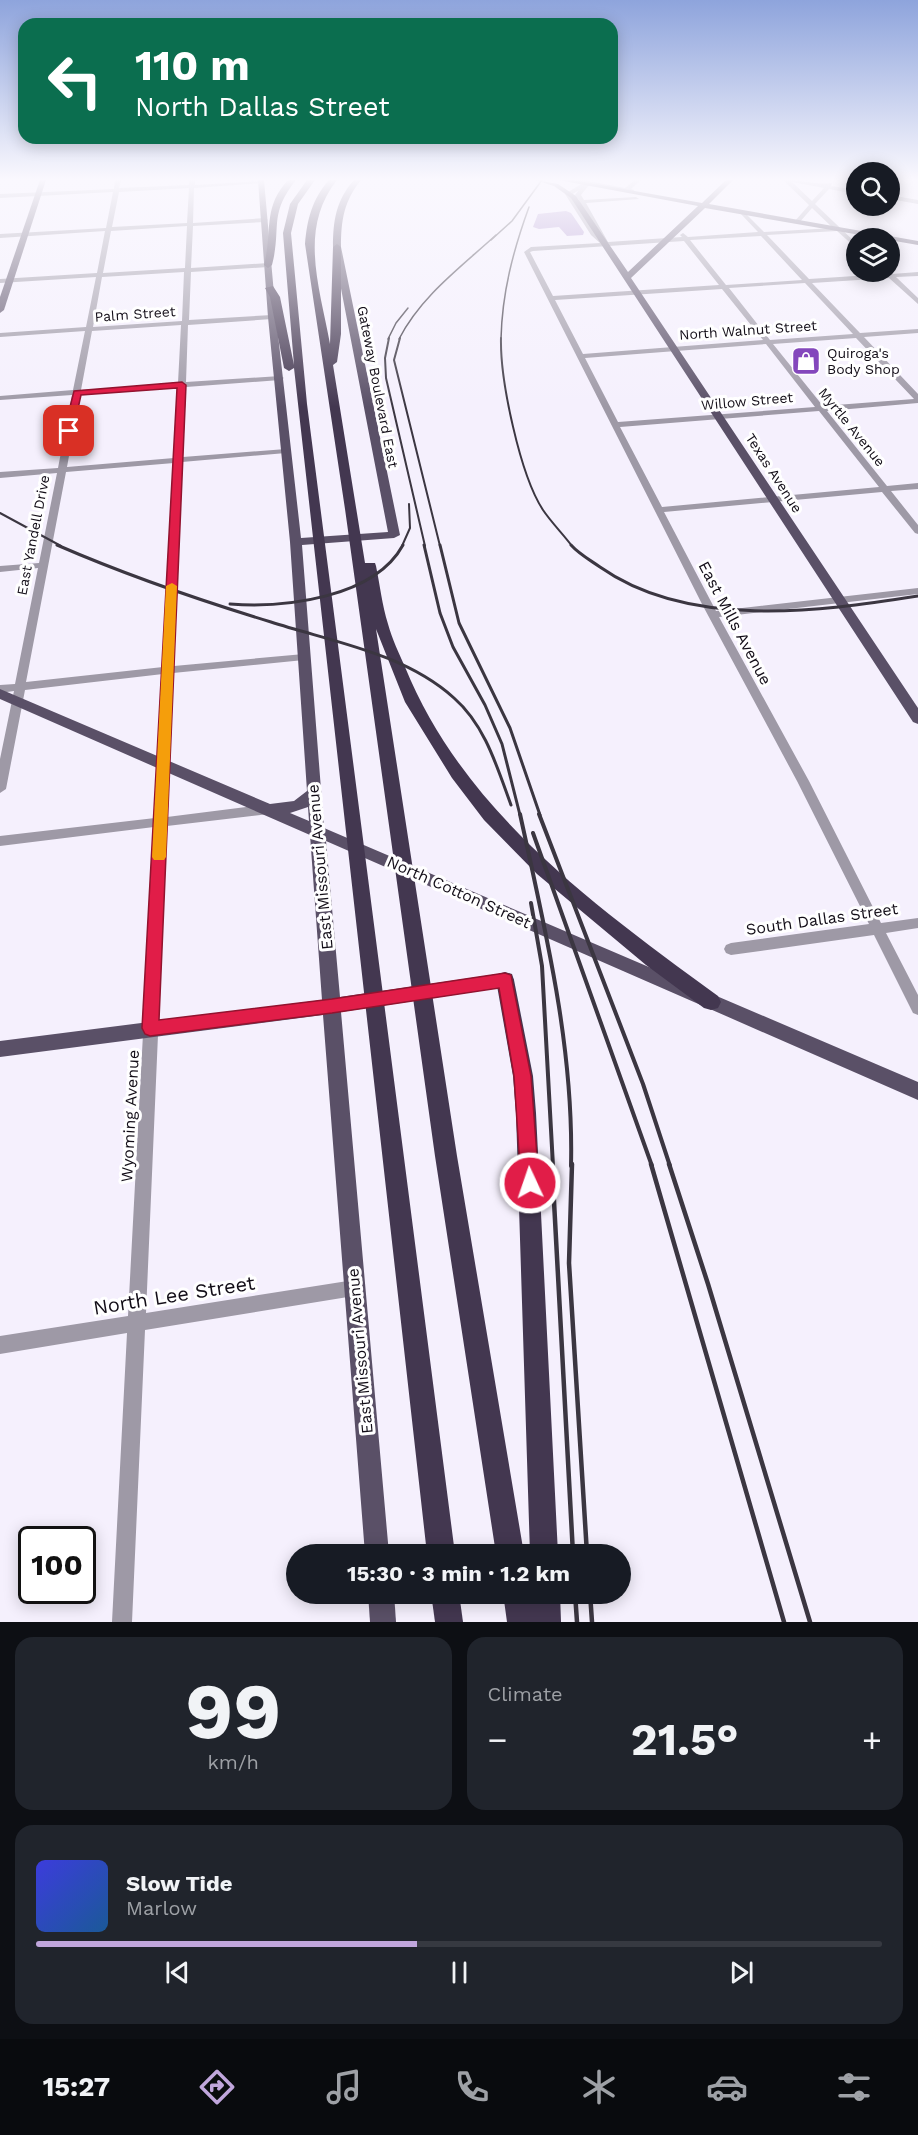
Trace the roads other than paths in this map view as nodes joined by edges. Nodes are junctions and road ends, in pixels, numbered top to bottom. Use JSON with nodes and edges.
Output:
{"nodes":[{"id":1,"x":18,"y":256,"type":"edge"},
{"id":2,"x":103,"y":256,"type":"edge"},
{"id":3,"x":188,"y":256,"type":"edge"},
{"id":4,"x":267,"y":256,"type":"edge"},
{"id":5,"x":272,"y":256,"type":"edge"},
{"id":6,"x":290,"y":256,"type":"edge"},
{"id":7,"x":311,"y":256,"type":"edge"},
{"id":8,"x":337,"y":256,"type":"edge"},
{"id":9,"x":339,"y":256,"type":"edge"},
{"id":10,"x":530,"y":256,"type":"edge"},
{"id":11,"x":613,"y":256,"type":"edge"},
{"id":12,"x":650,"y":256,"type":"edge"},
{"id":13,"x":700,"y":256,"type":"edge"},
{"id":14,"x":782,"y":256,"type":"edge"},
{"id":15,"x":268,"y":265,"type":"junction"},
{"id":16,"x":187,"y":270,"type":"junction"},
{"id":17,"x":900,"y":273,"type":"edge"},
{"id":18,"x":918,"y":274,"type":"edge"},
{"id":19,"x":99,"y":275,"type":"junction"},
{"id":20,"x":627,"y":276,"type":"junction"},
{"id":21,"x":846,"y":277,"type":"edge"},
{"id":22,"x":0,"y":281,"type":"edge"},
{"id":23,"x":10,"y":281,"type":"junction"},
{"id":24,"x":806,"y":281,"type":"junction"},
{"id":25,"x":897,"y":282,"type":"edge"},
{"id":26,"x":722,"y":286,"type":"junction"},
{"id":27,"x":270,"y":288,"type":"junction"},
{"id":28,"x":637,"y":292,"type":"junction"},
{"id":29,"x":3,"y":294,"type":"edge"},
{"id":30,"x":550,"y":298,"type":"junction"},
{"id":31,"x":918,"y":302,"type":"edge"},
{"id":32,"x":0,"y":310,"type":"edge"},
{"id":33,"x":272,"y":316,"type":"junction"},
{"id":34,"x":185,"y":322,"type":"junction"},
{"id":35,"x":89,"y":329,"type":"junction"},
{"id":36,"x":918,"y":331,"type":"edge"},
{"id":37,"x":0,"y":335,"type":"edge"},
{"id":38,"x":858,"y":335,"type":"junction"},
{"id":39,"x":767,"y":342,"type":"junction"},
{"id":40,"x":674,"y":348,"type":"junction"},
{"id":41,"x":580,"y":356,"type":"junction"},
{"id":42,"x":280,"y":378,"type":"junction"},
{"id":43,"x":329,"y":381,"type":"junction"},
{"id":44,"x":182,"y":385,"type":"junction"},
{"id":45,"x":77,"y":393,"type":"junction"},
{"id":46,"x":0,"y":398,"type":"edge"},
{"id":47,"x":918,"y":400,"type":"edge"},
{"id":48,"x":302,"y":404,"type":"junction"},
{"id":49,"x":820,"y":409,"type":"junction"},
{"id":50,"x":719,"y":417,"type":"junction"},
{"id":51,"x":615,"y":425,"type":"junction"},
{"id":52,"x":286,"y":452,"type":"junction"},
{"id":53,"x":178,"y":460,"type":"junction"},
{"id":54,"x":61,"y":470,"type":"junction"},
{"id":55,"x":0,"y":475,"type":"edge"},
{"id":56,"x":918,"y":486,"type":"edge"},
{"id":57,"x":885,"y":489,"type":"junction"},
{"id":58,"x":773,"y":499,"type":"junction"},
{"id":59,"x":351,"y":509,"type":"junction"},
{"id":60,"x":659,"y":510,"type":"junction"},
{"id":61,"x":918,"y":531,"type":"edge"},
{"id":62,"x":296,"y":542,"type":"junction"},
{"id":63,"x":43,"y":565,"type":"junction"},
{"id":64,"x":0,"y":569,"type":"edge"},
{"id":65,"x":918,"y":591,"type":"edge"},
{"id":66,"x":839,"y":599,"type":"junction"},
{"id":67,"x":714,"y":614,"type":"junction"},
{"id":68,"x":304,"y":657,"type":"junction"},
{"id":69,"x":168,"y":670,"type":"junction"},
{"id":70,"x":0,"y":689,"type":"edge"},
{"id":71,"x":0,"y":694,"type":"edge"},
{"id":72,"x":17,"y":694,"type":"junction"},
{"id":73,"x":918,"y":719,"type":"edge"},
{"id":74,"x":164,"y":763,"type":"junction"},
{"id":75,"x":0,"y":789,"type":"edge"},
{"id":76,"x":314,"y":791,"type":"junction"},
{"id":77,"x":269,"y":809,"type":"junction"},
{"id":78,"x":160,"y":823,"type":"junction"},
{"id":79,"x":317,"y":830,"type":"junction"},
{"id":80,"x":0,"y":841,"type":"edge"},
{"id":81,"x":918,"y":923,"type":"edge"},
{"id":82,"x":878,"y":928,"type":"junction"},
{"id":83,"x":731,"y":949,"type":"dead end"},
{"id":84,"x":505,"y":980,"type":"joint"},
{"id":85,"x":711,"y":1002,"type":"junction"},
{"id":86,"x":332,"y":1006,"type":"junction"},
{"id":87,"x":918,"y":1009,"type":"edge"},
{"id":88,"x":150,"y":1028,"type":"junction"},
{"id":89,"x":0,"y":1049,"type":"edge"},
{"id":90,"x":918,"y":1091,"type":"edge"},
{"id":91,"x":354,"y":1288,"type":"junction"},
{"id":92,"x":137,"y":1323,"type":"junction"},
{"id":93,"x":0,"y":1345,"type":"edge"},
{"id":94,"x":376,"y":1544,"type":"edge"},
{"id":95,"x":440,"y":1544,"type":"edge"},
{"id":96,"x":508,"y":1544,"type":"edge"},
{"id":97,"x":544,"y":1544,"type":"edge"},
{"id":98,"x":382,"y":1604,"type":"edge"},
{"id":99,"x":446,"y":1604,"type":"edge"},
{"id":100,"x":518,"y":1604,"type":"edge"},
{"id":101,"x":546,"y":1604,"type":"edge"},
{"id":102,"x":122,"y":1622,"type":"edge"},
{"id":103,"x":383,"y":1622,"type":"edge"},
{"id":104,"x":448,"y":1622,"type":"edge"},
{"id":105,"x":521,"y":1622,"type":"edge"},
{"id":106,"x":547,"y":1622,"type":"edge"}],
"edges":[{"from":1,"to":23,"type":"main road"},
{"from":2,"to":19,"type":"street","name":"East Yandell Drive"},
{"from":3,"to":16,"type":"street","name":"Wyoming Avenue"},
{"from":4,"to":15,"type":"main road","name":"East Missouri Avenue"},
{"from":5,"to":15,"type":"highway"},
{"from":6,"to":48,"type":"highway"},
{"from":7,"to":43,"type":"highway"},
{"from":8,"to":43,"type":"highway"},
{"from":9,"to":62,"type":"main road","name":"Gateway Boulevard East"},
{"from":10,"to":30,"type":"street","name":"East Mills Avenue"},
{"from":11,"to":20,"type":"main road","name":"Texas Avenue"},
{"from":12,"to":20,"type":"main road"},
{"from":13,"to":26,"type":"street","name":"Myrtle Avenue"},
{"from":14,"to":24,"type":"street"},
{"from":15,"to":16,"type":"street"},
{"from":15,"to":27,"type":"main road","name":"East Missouri Avenue"},
{"from":16,"to":19,"type":"street"},
{"from":16,"to":34,"type":"street","name":"Wyoming Avenue"},
{"from":17,"to":18,"type":"street"},
{"from":19,"to":23,"type":"street"},
{"from":19,"to":35,"type":"street","name":"East Yandell Drive"},
{"from":20,"to":28,"type":"main road","name":"Texas Avenue"},
{"from":21,"to":24,"type":"street"},
{"from":22,"to":23,"type":"street"},
{"from":23,"to":29,"type":"main road"},
{"from":24,"to":26,"type":"street"},
{"from":24,"to":38,"type":"street"},
{"from":25,"to":31,"type":"street"},
{"from":26,"to":28,"type":"street"},
{"from":26,"to":39,"type":"street","name":"Myrtle Avenue"},
{"from":27,"to":33,"type":"main road","name":"East Missouri Avenue"},
{"from":27,"to":48,"type":"highway"},
{"from":28,"to":30,"type":"street"},
{"from":28,"to":40,"type":"main road","name":"Texas Avenue"},
{"from":29,"to":32,"type":"main road"},
{"from":30,"to":41,"type":"street","name":"East Mills Avenue"},
{"from":33,"to":34,"type":"street","name":"Palm Street"},
{"from":33,"to":42,"type":"main road","name":"East Missouri Avenue"},
{"from":34,"to":35,"type":"street","name":"Palm Street"},
{"from":34,"to":44,"type":"street","name":"Wyoming Avenue"},
{"from":35,"to":37,"type":"street","name":"Palm Street"},
{"from":35,"to":45,"type":"street","name":"East Yandell Drive"},
{"from":36,"to":38,"type":"street","name":"North Walnut Street"},
{"from":38,"to":39,"type":"street","name":"North Walnut Street"},
{"from":38,"to":47,"type":"street"},
{"from":39,"to":40,"type":"street","name":"North Walnut Street"},
{"from":39,"to":49,"type":"street","name":"Myrtle Avenue"},
{"from":40,"to":41,"type":"street","name":"North Walnut Street"},
{"from":40,"to":50,"type":"main road","name":"Texas Avenue"},
{"from":41,"to":51,"type":"street","name":"East Mills Avenue"},
{"from":42,"to":44,"type":"street"},
{"from":42,"to":52,"type":"main road","name":"East Missouri Avenue"},
{"from":43,"to":59,"type":"highway"},
{"from":44,"to":45,"type":"street"},
{"from":44,"to":53,"type":"street","name":"Wyoming Avenue"},
{"from":45,"to":46,"type":"street"},
{"from":45,"to":54,"type":"street","name":"East Yandell Drive"},
{"from":47,"to":49,"type":"street","name":"Willow Street"},
{"from":48,"to":95,"type":"highway"},
{"from":49,"to":50,"type":"street","name":"Willow Street"},
{"from":49,"to":57,"type":"street","name":"Myrtle Avenue"},
{"from":50,"to":51,"type":"street","name":"Willow Street"},
{"from":50,"to":58,"type":"main road","name":"Texas Avenue"},
{"from":51,"to":60,"type":"street","name":"East Mills Avenue"},
{"from":52,"to":53,"type":"street"},
{"from":52,"to":62,"type":"main road","name":"East Missouri Avenue"},
{"from":53,"to":54,"type":"street"},
{"from":53,"to":69,"type":"street","name":"Wyoming Avenue"},
{"from":54,"to":55,"type":"street"},
{"from":54,"to":63,"type":"street","name":"East Yandell Drive"},
{"from":56,"to":57,"type":"street"},
{"from":57,"to":58,"type":"street"},
{"from":57,"to":61,"type":"street","name":"Myrtle Avenue"},
{"from":58,"to":60,"type":"street"},
{"from":58,"to":66,"type":"main road","name":"Texas Avenue"},
{"from":59,"to":85,"type":"highway"},
{"from":59,"to":96,"type":"highway"},
{"from":60,"to":67,"type":"street","name":"East Mills Avenue"},
{"from":62,"to":68,"type":"main road","name":"East Missouri Avenue"},
{"from":63,"to":64,"type":"street"},
{"from":63,"to":72,"type":"street","name":"East Yandell Drive"},
{"from":65,"to":66,"type":"street"},
{"from":66,"to":67,"type":"street"},
{"from":66,"to":73,"type":"main road","name":"Texas Avenue"},
{"from":67,"to":82,"type":"street","name":"East Mills Avenue"},
{"from":68,"to":69,"type":"street"},
{"from":68,"to":76,"type":"main road","name":"East Missouri Avenue"},
{"from":69,"to":72,"type":"street"},
{"from":69,"to":74,"type":"street","name":"Wyoming Avenue"},
{"from":70,"to":72,"type":"street"},
{"from":71,"to":72,"type":"main road","name":"North Cotton Street"},
{"from":72,"to":74,"type":"main road","name":"North Cotton Street"},
{"from":72,"to":75,"type":"street","name":"East Yandell Drive"},
{"from":74,"to":77,"type":"main road","name":"North Cotton Street"},
{"from":74,"to":78,"type":"street","name":"Wyoming Avenue"},
{"from":76,"to":77,"type":"main road"},
{"from":76,"to":79,"type":"main road","name":"East Missouri Avenue"},
{"from":77,"to":78,"type":"street"},
{"from":77,"to":79,"type":"main road","name":"North Cotton Street"},
{"from":78,"to":80,"type":"street"},
{"from":78,"to":88,"type":"street","name":"Wyoming Avenue"},
{"from":79,"to":85,"type":"main road","name":"North Cotton Street"},
{"from":79,"to":86,"type":"main road","name":"East Missouri Avenue"},
{"from":81,"to":82,"type":"street","name":"South Dallas Street"},
{"from":82,"to":83,"type":"street","name":"South Dallas Street"},
{"from":82,"to":87,"type":"street","name":"East Mills Avenue"},
{"from":84,"to":86,"type":"main road"},
{"from":84,"to":97,"type":"highway"},
{"from":85,"to":90,"type":"main road","name":"North Cotton Street"},
{"from":86,"to":88,"type":"main road"},
{"from":86,"to":91,"type":"main road","name":"East Missouri Avenue"},
{"from":88,"to":89,"type":"main road"},
{"from":88,"to":92,"type":"street","name":"Wyoming Avenue"},
{"from":91,"to":92,"type":"street","name":"North Lee Street"},
{"from":91,"to":94,"type":"main road","name":"East Missouri Avenue"},
{"from":92,"to":93,"type":"street","name":"North Lee Street"},
{"from":92,"to":102,"type":"street","name":"Wyoming Avenue"},
{"from":98,"to":103,"type":"main road"},
{"from":99,"to":104,"type":"highway"},
{"from":100,"to":105,"type":"highway"},
{"from":101,"to":106,"type":"highway"}]}
